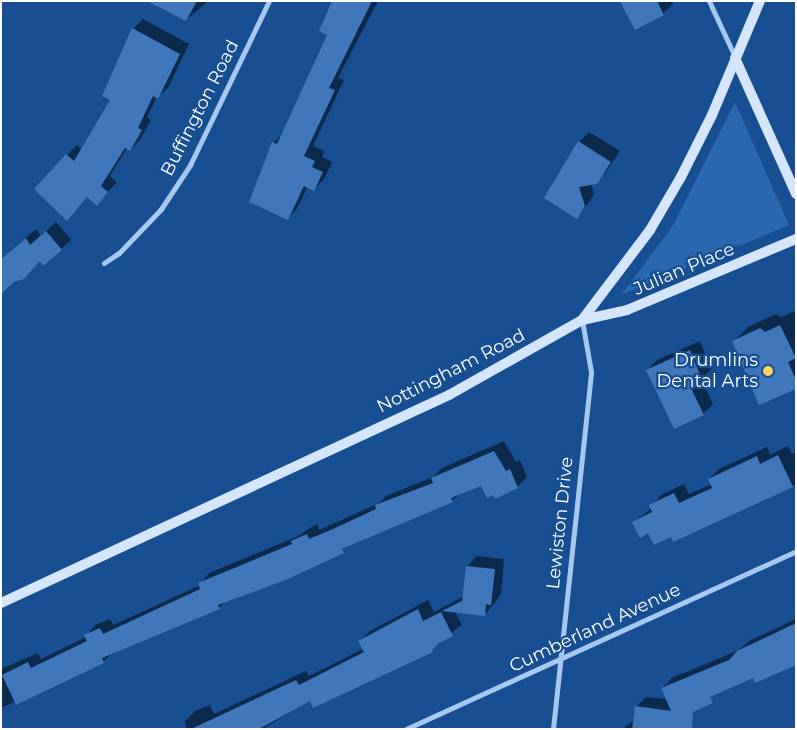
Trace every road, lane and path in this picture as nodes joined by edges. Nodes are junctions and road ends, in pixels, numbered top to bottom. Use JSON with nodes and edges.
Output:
{"nodes":[{"id":1,"x":269,"y":1,"type":"edge"},
{"id":2,"x":709,"y":1,"type":"edge"},
{"id":3,"x":760,"y":1,"type":"edge"},
{"id":4,"x":735,"y":58,"type":"junction"},
{"id":5,"x":796,"y":194,"type":"edge"},
{"id":6,"x":796,"y":239,"type":"edge"},
{"id":7,"x":104,"y":262,"type":"dead end"},
{"id":8,"x":582,"y":320,"type":"junction"},
{"id":9,"x":796,"y":551,"type":"edge"},
{"id":10,"x":1,"y":603,"type":"edge"},
{"id":11,"x":561,"y":658,"type":"junction"},
{"id":12,"x":406,"y":729,"type":"edge"},
{"id":13,"x":553,"y":729,"type":"edge"}],
"edges":[{"from":1,"to":7,"type":"street","name":"Buffington Road"},
{"from":2,"to":4,"type":"street"},
{"from":3,"to":4,"type":"street","name":"Nottingham Road"},
{"from":4,"to":5,"type":"street"},
{"from":4,"to":8,"type":"street","name":"Nottingham Road"},
{"from":6,"to":8,"type":"street","name":"Julian Place"},
{"from":8,"to":10,"type":"street","name":"Nottingham Road"},
{"from":8,"to":11,"type":"street","name":"Lewiston Drive"},
{"from":9,"to":11,"type":"street","name":"Cumberland Avenue"},
{"from":11,"to":12,"type":"street","name":"Cumberland Avenue"},
{"from":11,"to":13,"type":"street","name":"Lewiston Drive"}]}
